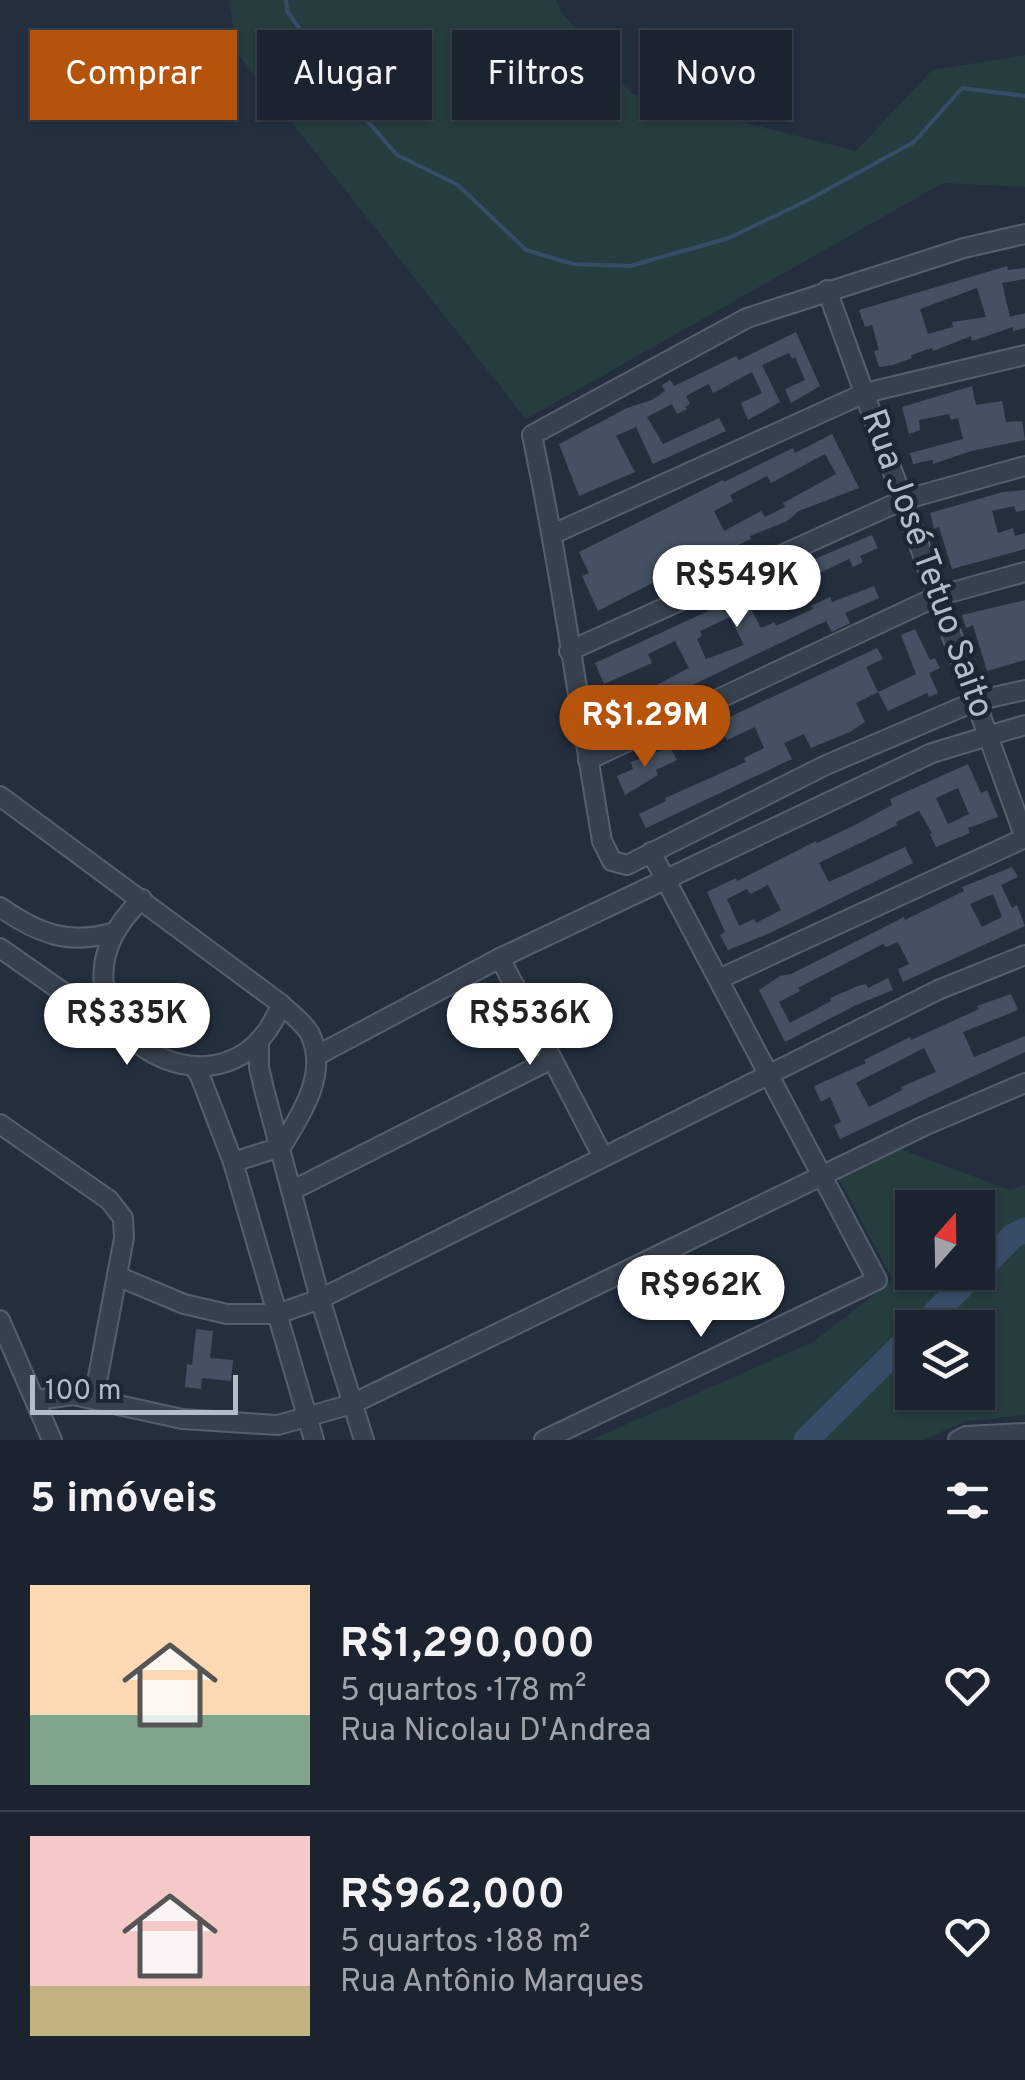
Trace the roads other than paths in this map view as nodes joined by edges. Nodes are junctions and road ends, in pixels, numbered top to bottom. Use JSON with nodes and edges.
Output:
{"nodes":[{"id":1,"x":1025,"y":234,"type":"edge"},
{"id":2,"x":827,"y":290,"type":"junction"},
{"id":3,"x":1025,"y":356,"type":"edge"},
{"id":4,"x":865,"y":393,"type":"junction"},
{"id":5,"x":1025,"y":466,"type":"edge"},
{"id":6,"x":903,"y":500,"type":"junction"},
{"id":7,"x":553,"y":534,"type":"junction"},
{"id":8,"x":1025,"y":572,"type":"edge"},
{"id":9,"x":938,"y":596,"type":"junction"},
{"id":10,"x":569,"y":651,"type":"junction"},
{"id":11,"x":1025,"y":690,"type":"edge"},
{"id":12,"x":976,"y":701,"type":"junction"},
{"id":13,"x":1025,"y":726,"type":"edge"},
{"id":14,"x":988,"y":736,"type":"junction"},
{"id":15,"x":588,"y":760,"type":"junction"},
{"id":16,"x":0,"y":796,"type":"edge"},
{"id":17,"x":1025,"y":838,"type":"edge"},
{"id":18,"x":651,"y":852,"type":"junction"},
{"id":19,"x":666,"y":879,"type":"junction"},
{"id":20,"x":142,"y":899,"type":"junction"},
{"id":21,"x":0,"y":907,"type":"edge"},
{"id":22,"x":114,"y":932,"type":"junction"},
{"id":23,"x":0,"y":948,"type":"edge"},
{"id":24,"x":1025,"y":954,"type":"edge"},
{"id":25,"x":500,"y":958,"type":"junction"},
{"id":26,"x":719,"y":979,"type":"junction"},
{"id":27,"x":282,"y":1004,"type":"junction"},
{"id":28,"x":120,"y":1027,"type":"junction"},
{"id":29,"x":259,"y":1041,"type":"junction"},
{"id":30,"x":316,"y":1056,"type":"junction"},
{"id":31,"x":552,"y":1059,"type":"junction"},
{"id":32,"x":194,"y":1066,"type":"junction"},
{"id":33,"x":769,"y":1074,"type":"junction"},
{"id":34,"x":1025,"y":1083,"type":"edge"},
{"id":35,"x":0,"y":1124,"type":"edge"},
{"id":36,"x":281,"y":1147,"type":"junction"},
{"id":37,"x":603,"y":1157,"type":"junction"},
{"id":38,"x":233,"y":1162,"type":"junction"},
{"id":39,"x":823,"y":1174,"type":"junction"},
{"id":40,"x":293,"y":1190,"type":"junction"},
{"id":41,"x":117,"y":1276,"type":"junction"},
{"id":42,"x":320,"y":1300,"type":"junction"},
{"id":43,"x":277,"y":1314,"type":"junction"},
{"id":44,"x":0,"y":1320,"type":"edge"},
{"id":45,"x":94,"y":1398,"type":"junction"},
{"id":46,"x":37,"y":1400,"type":"junction"},
{"id":47,"x":352,"y":1404,"type":"junction"},
{"id":48,"x":308,"y":1417,"type":"junction"},
{"id":49,"x":1025,"y":1434,"type":"edge"},
{"id":50,"x":52,"y":1440,"type":"edge"},
{"id":51,"x":314,"y":1440,"type":"edge"},
{"id":52,"x":364,"y":1440,"type":"edge"},
{"id":53,"x":544,"y":1440,"type":"edge"},
{"id":54,"x":958,"y":1440,"type":"edge"}],
"edges":[{"from":1,"to":2,"type":"street"},
{"from":2,"to":4,"type":"street","name":"Rua José Tetuo Saito"},
{"from":2,"to":7,"type":"street"},
{"from":3,"to":4,"type":"street"},
{"from":4,"to":6,"type":"street","name":"Rua José Tetuo Saito"},
{"from":4,"to":7,"type":"street"},
{"from":5,"to":6,"type":"street"},
{"from":6,"to":9,"type":"street","name":"Rua José Tetuo Saito"},
{"from":6,"to":10,"type":"street"},
{"from":7,"to":10,"type":"street"},
{"from":8,"to":9,"type":"street"},
{"from":9,"to":12,"type":"street","name":"Rua José Tetuo Saito"},
{"from":9,"to":15,"type":"street"},
{"from":10,"to":15,"type":"street"},
{"from":11,"to":12,"type":"street"},
{"from":12,"to":14,"type":"street","name":"Rua José Tetuo Saito"},
{"from":12,"to":18,"type":"street"},
{"from":13,"to":14,"type":"street"},
{"from":14,"to":17,"type":"street","name":"Rua José Tetuo Saito"},
{"from":14,"to":19,"type":"street"},
{"from":15,"to":18,"type":"street"},
{"from":16,"to":20,"type":"street"},
{"from":17,"to":26,"type":"street"},
{"from":18,"to":19,"type":"street"},
{"from":19,"to":25,"type":"street"},
{"from":19,"to":26,"type":"street"},
{"from":20,"to":22,"type":"street"},
{"from":20,"to":27,"type":"street"},
{"from":21,"to":22,"type":"street"},
{"from":22,"to":28,"type":"street"},
{"from":23,"to":28,"type":"street"},
{"from":24,"to":33,"type":"street"},
{"from":25,"to":30,"type":"street"},
{"from":25,"to":31,"type":"street"},
{"from":26,"to":33,"type":"street"},
{"from":27,"to":29,"type":"street"},
{"from":27,"to":30,"type":"street"},
{"from":28,"to":32,"type":"street"},
{"from":29,"to":32,"type":"street"},
{"from":29,"to":36,"type":"street"},
{"from":30,"to":36,"type":"street"},
{"from":31,"to":37,"type":"street"},
{"from":31,"to":40,"type":"street"},
{"from":32,"to":38,"type":"street"},
{"from":33,"to":37,"type":"street"},
{"from":33,"to":39,"type":"street"},
{"from":34,"to":39,"type":"street"},
{"from":35,"to":41,"type":"street"},
{"from":36,"to":38,"type":"street"},
{"from":36,"to":40,"type":"street"},
{"from":37,"to":42,"type":"street"},
{"from":38,"to":43,"type":"street"},
{"from":39,"to":47,"type":"street"},
{"from":39,"to":53,"type":"street"},
{"from":40,"to":42,"type":"street"},
{"from":41,"to":43,"type":"street"},
{"from":41,"to":45,"type":"street"},
{"from":42,"to":43,"type":"street"},
{"from":42,"to":47,"type":"street"},
{"from":43,"to":48,"type":"street"},
{"from":44,"to":46,"type":"street"},
{"from":45,"to":46,"type":"street"},
{"from":45,"to":48,"type":"street"},
{"from":46,"to":50,"type":"street"},
{"from":47,"to":48,"type":"street"},
{"from":47,"to":52,"type":"street"},
{"from":48,"to":51,"type":"street"},
{"from":49,"to":54,"type":"street"}]}
